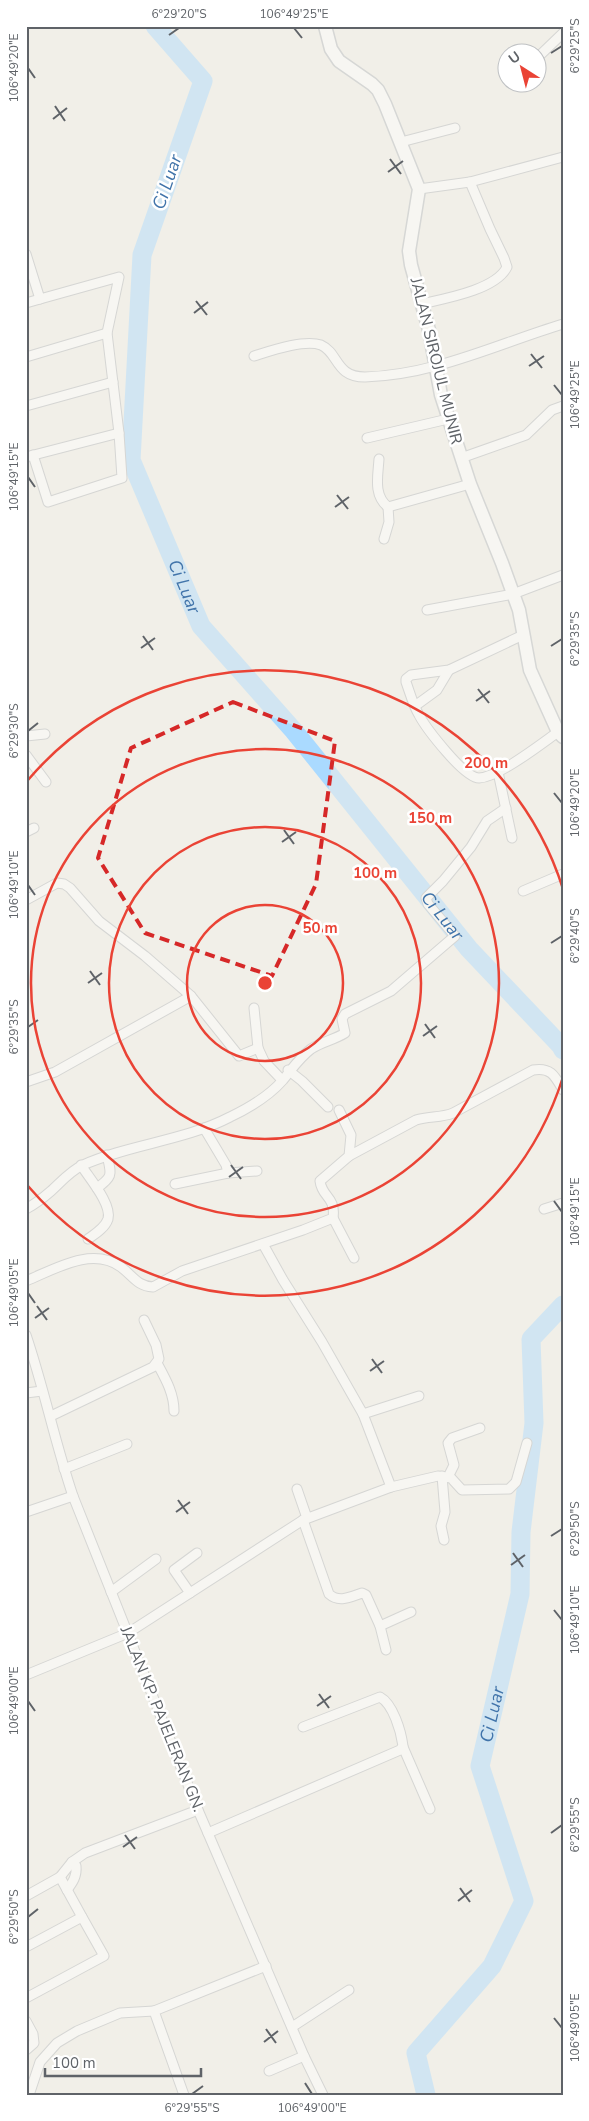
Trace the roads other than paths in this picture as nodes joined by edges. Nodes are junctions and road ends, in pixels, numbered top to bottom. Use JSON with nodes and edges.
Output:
{"nodes":[{"id":1,"x":325,"y":26,"type":"edge"},
{"id":2,"x":563,"y":33,"type":"edge"},
{"id":3,"x":546,"y":49,"type":"edge"},
{"id":4,"x":455,"y":128,"type":"dead end"},
{"id":5,"x":401,"y":142,"type":"junction"},
{"id":6,"x":563,"y":157,"type":"edge"},
{"id":7,"x":470,"y":182,"type":"junction"},
{"id":8,"x":418,"y":189,"type":"junction"},
{"id":9,"x":26,"y":254,"type":"edge"},
{"id":10,"x":40,"y":299,"type":"junction"},
{"id":11,"x":26,"y":304,"type":"edge"},
{"id":12,"x":421,"y":304,"type":"junction"},
{"id":13,"x":563,"y":324,"type":"edge"},
{"id":14,"x":107,"y":334,"type":"junction"},
{"id":15,"x":26,"y":356,"type":"edge"},
{"id":16,"x":254,"y":356,"type":"dead end"},
{"id":17,"x":436,"y":367,"type":"junction"},
{"id":18,"x":113,"y":382,"type":"junction"},
{"id":19,"x":26,"y":406,"type":"edge"},
{"id":20,"x":563,"y":406,"type":"edge"},
{"id":21,"x":448,"y":419,"type":"junction"},
{"id":22,"x":119,"y":432,"type":"junction"},
{"id":23,"x":367,"y":438,"type":"dead end"},
{"id":24,"x":29,"y":456,"type":"edge"},
{"id":25,"x":461,"y":458,"type":"junction"},
{"id":26,"x":379,"y":459,"type":"dead end"},
{"id":27,"x":470,"y":484,"type":"junction"},
{"id":28,"x":388,"y":507,"type":"junction"},
{"id":29,"x":384,"y":539,"type":"dead end"},
{"id":30,"x":563,"y":575,"type":"edge"},
{"id":31,"x":513,"y":594,"type":"junction"},
{"id":32,"x":428,"y":610,"type":"dead end"},
{"id":33,"x":524,"y":635,"type":"junction"},
{"id":34,"x":449,"y":670,"type":"junction"},
{"id":35,"x":415,"y":706,"type":"junction"},
{"id":36,"x":45,"y":734,"type":"dead end"},
{"id":37,"x":560,"y":734,"type":"edge"},
{"id":38,"x":26,"y":736,"type":"edge"},
{"id":39,"x":26,"y":755,"type":"edge"},
{"id":40,"x":498,"y":772,"type":"junction"},
{"id":41,"x":46,"y":782,"type":"dead end"},
{"id":42,"x":506,"y":808,"type":"junction"},
{"id":43,"x":512,"y":838,"type":"dead end"},
{"id":44,"x":563,"y":874,"type":"edge"},
{"id":45,"x":522,"y":891,"type":"dead end"},
{"id":46,"x":26,"y":900,"type":"edge"},
{"id":47,"x":191,"y":996,"type":"junction"},
{"id":48,"x":254,"y":1008,"type":"dead end"},
{"id":49,"x":258,"y":1048,"type":"junction"},
{"id":50,"x":288,"y":1070,"type":"junction"},
{"id":51,"x":282,"y":1080,"type":"junction"},
{"id":52,"x":26,"y":1082,"type":"edge"},
{"id":53,"x":563,"y":1090,"type":"edge"},
{"id":54,"x":328,"y":1107,"type":"dead end"},
{"id":55,"x":339,"y":1110,"type":"dead end"},
{"id":56,"x":204,"y":1128,"type":"junction"},
{"id":57,"x":107,"y":1156,"type":"junction"},
{"id":58,"x":349,"y":1156,"type":"junction"},
{"id":59,"x":81,"y":1165,"type":"junction"},
{"id":60,"x":256,"y":1171,"type":"dead end"},
{"id":61,"x":228,"y":1173,"type":"junction"},
{"id":62,"x":175,"y":1184,"type":"dead end"},
{"id":63,"x":96,"y":1188,"type":"junction"},
{"id":64,"x":563,"y":1203,"type":"edge"},
{"id":65,"x":26,"y":1209,"type":"edge"},
{"id":66,"x":544,"y":1209,"type":"dead end"},
{"id":67,"x":333,"y":1218,"type":"junction"},
{"id":68,"x":88,"y":1239,"type":"dead end"},
{"id":69,"x":263,"y":1244,"type":"junction"},
{"id":70,"x":354,"y":1258,"type":"dead end"},
{"id":71,"x":26,"y":1281,"type":"edge"},
{"id":72,"x":144,"y":1320,"type":"dead end"},
{"id":73,"x":26,"y":1335,"type":"edge"},
{"id":74,"x":157,"y":1363,"type":"junction"},
{"id":75,"x":42,"y":1391,"type":"junction"},
{"id":76,"x":26,"y":1393,"type":"edge"},
{"id":77,"x":419,"y":1396,"type":"dead end"},
{"id":78,"x":174,"y":1411,"type":"dead end"},
{"id":79,"x":363,"y":1414,"type":"junction"},
{"id":80,"x":51,"y":1416,"type":"junction"},
{"id":81,"x":480,"y":1428,"type":"dead end"},
{"id":82,"x":527,"y":1443,"type":"dead end"},
{"id":83,"x":127,"y":1444,"type":"dead end"},
{"id":84,"x":64,"y":1470,"type":"junction"},
{"id":85,"x":445,"y":1476,"type":"junction"},
{"id":86,"x":391,"y":1487,"type":"junction"},
{"id":87,"x":297,"y":1489,"type":"dead end"},
{"id":88,"x":73,"y":1496,"type":"junction"},
{"id":89,"x":26,"y":1512,"type":"edge"},
{"id":90,"x":305,"y":1519,"type":"junction"},
{"id":91,"x":444,"y":1540,"type":"dead end"},
{"id":92,"x":197,"y":1553,"type":"dead end"},
{"id":93,"x":156,"y":1559,"type":"dead end"},
{"id":94,"x":112,"y":1592,"type":"junction"},
{"id":95,"x":190,"y":1593,"type":"junction"},
{"id":96,"x":411,"y":1612,"type":"dead end"},
{"id":97,"x":380,"y":1626,"type":"junction"},
{"id":98,"x":128,"y":1633,"type":"junction"},
{"id":99,"x":386,"y":1650,"type":"dead end"},
{"id":100,"x":26,"y":1675,"type":"edge"},
{"id":101,"x":303,"y":1727,"type":"dead end"},
{"id":102,"x":403,"y":1747,"type":"junction"},
{"id":103,"x":430,"y":1809,"type":"dead end"},
{"id":104,"x":198,"y":1810,"type":"junction"},
{"id":105,"x":208,"y":1832,"type":"junction"},
{"id":106,"x":72,"y":1862,"type":"junction"},
{"id":107,"x":60,"y":1877,"type":"junction"},
{"id":108,"x":67,"y":1890,"type":"junction"},
{"id":109,"x":26,"y":1896,"type":"edge"},
{"id":110,"x":82,"y":1917,"type":"junction"},
{"id":111,"x":26,"y":1948,"type":"edge"},
{"id":112,"x":266,"y":1966,"type":"junction"},
{"id":113,"x":349,"y":1990,"type":"dead end"},
{"id":114,"x":26,"y":1998,"type":"edge"},
{"id":115,"x":154,"y":2011,"type":"junction"},
{"id":116,"x":26,"y":2021,"type":"edge"},
{"id":117,"x":292,"y":2027,"type":"junction"},
{"id":118,"x":26,"y":2050,"type":"edge"},
{"id":119,"x":304,"y":2056,"type":"junction"},
{"id":120,"x":269,"y":2071,"type":"dead end"},
{"id":121,"x":29,"y":2095,"type":"edge"},
{"id":122,"x":184,"y":2095,"type":"edge"},
{"id":123,"x":323,"y":2095,"type":"edge"}],
"edges":[{"from":1,"to":5,"type":"street","name":"JALAN SIROJUL MUNIR"},
{"from":2,"to":3,"type":"street"},
{"from":4,"to":5,"type":"street"},
{"from":5,"to":8,"type":"street","name":"JALAN SIROJUL MUNIR"},
{"from":6,"to":7,"type":"street"},
{"from":7,"to":8,"type":"street"},
{"from":7,"to":12,"type":"street"},
{"from":8,"to":12,"type":"street","name":"JALAN SIROJUL MUNIR"},
{"from":9,"to":10,"type":"street"},
{"from":10,"to":11,"type":"street"},
{"from":10,"to":14,"type":"street"},
{"from":12,"to":17,"type":"street","name":"JALAN SIROJUL MUNIR"},
{"from":13,"to":17,"type":"street"},
{"from":14,"to":15,"type":"street"},
{"from":14,"to":18,"type":"street"},
{"from":16,"to":17,"type":"street"},
{"from":17,"to":21,"type":"street","name":"JALAN SIROJUL MUNIR"},
{"from":18,"to":19,"type":"street"},
{"from":18,"to":22,"type":"street"},
{"from":20,"to":25,"type":"street"},
{"from":21,"to":23,"type":"street"},
{"from":21,"to":25,"type":"street","name":"JALAN SIROJUL MUNIR"},
{"from":22,"to":24,"type":"street"},
{"from":22,"to":24,"type":"street"},
{"from":25,"to":27,"type":"street","name":"JALAN SIROJUL MUNIR"},
{"from":26,"to":28,"type":"street"},
{"from":27,"to":28,"type":"street"},
{"from":27,"to":31,"type":"street","name":"JALAN SIROJUL MUNIR"},
{"from":28,"to":29,"type":"street"},
{"from":30,"to":31,"type":"street"},
{"from":31,"to":32,"type":"street"},
{"from":31,"to":33,"type":"street","name":"JALAN SIROJUL MUNIR"},
{"from":33,"to":34,"type":"street"},
{"from":33,"to":37,"type":"street","name":"JALAN SIROJUL MUNIR"},
{"from":34,"to":35,"type":"street"},
{"from":34,"to":35,"type":"street"},
{"from":35,"to":40,"type":"street"},
{"from":36,"to":38,"type":"street"},
{"from":37,"to":40,"type":"street"},
{"from":39,"to":41,"type":"street"},
{"from":40,"to":42,"type":"street"},
{"from":42,"to":43,"type":"street"},
{"from":42,"to":50,"type":"street"},
{"from":44,"to":45,"type":"street"},
{"from":46,"to":47,"type":"street"},
{"from":47,"to":49,"type":"street"},
{"from":47,"to":52,"type":"street"},
{"from":48,"to":49,"type":"street"},
{"from":49,"to":51,"type":"street"},
{"from":50,"to":51,"type":"street"},
{"from":50,"to":54,"type":"street"},
{"from":51,"to":56,"type":"street"},
{"from":53,"to":58,"type":"street"},
{"from":55,"to":58,"type":"street"},
{"from":56,"to":57,"type":"street"},
{"from":56,"to":61,"type":"street"},
{"from":57,"to":59,"type":"street"},
{"from":57,"to":63,"type":"street"},
{"from":58,"to":67,"type":"street"},
{"from":59,"to":63,"type":"street"},
{"from":59,"to":65,"type":"street"},
{"from":60,"to":61,"type":"street"},
{"from":61,"to":62,"type":"street"},
{"from":63,"to":68,"type":"street"},
{"from":64,"to":66,"type":"street"},
{"from":67,"to":69,"type":"street"},
{"from":67,"to":70,"type":"street"},
{"from":69,"to":71,"type":"street"},
{"from":69,"to":79,"type":"street"},
{"from":72,"to":74,"type":"street"},
{"from":73,"to":75,"type":"street","name":"JALAN KP. PAJELERAN GN."},
{"from":74,"to":78,"type":"street"},
{"from":74,"to":80,"type":"street"},
{"from":75,"to":76,"type":"street"},
{"from":75,"to":80,"type":"street","name":"JALAN KP. PAJELERAN GN."},
{"from":77,"to":79,"type":"street"},
{"from":79,"to":86,"type":"street"},
{"from":80,"to":84,"type":"street","name":"JALAN KP. PAJELERAN GN."},
{"from":81,"to":85,"type":"street"},
{"from":82,"to":85,"type":"street"},
{"from":83,"to":84,"type":"street"},
{"from":84,"to":88,"type":"street","name":"JALAN KP. PAJELERAN GN."},
{"from":85,"to":86,"type":"street"},
{"from":85,"to":91,"type":"street"},
{"from":86,"to":90,"type":"street"},
{"from":87,"to":90,"type":"street"},
{"from":88,"to":89,"type":"street"},
{"from":88,"to":94,"type":"street","name":"JALAN KP. PAJELERAN GN."},
{"from":90,"to":95,"type":"street"},
{"from":90,"to":97,"type":"street"},
{"from":92,"to":95,"type":"street"},
{"from":93,"to":94,"type":"street"},
{"from":94,"to":98,"type":"street","name":"JALAN KP. PAJELERAN GN."},
{"from":95,"to":98,"type":"street"},
{"from":96,"to":97,"type":"street"},
{"from":97,"to":99,"type":"street"},
{"from":98,"to":100,"type":"street"},
{"from":98,"to":104,"type":"street","name":"JALAN KP. PAJELERAN GN."},
{"from":101,"to":102,"type":"street"},
{"from":102,"to":103,"type":"street"},
{"from":102,"to":105,"type":"street"},
{"from":104,"to":105,"type":"street","name":"JALAN KP. PAJELERAN GN."},
{"from":104,"to":106,"type":"street"},
{"from":105,"to":112,"type":"street","name":"JALAN KP. PAJELERAN GN."},
{"from":106,"to":107,"type":"street"},
{"from":106,"to":108,"type":"street"},
{"from":107,"to":108,"type":"street"},
{"from":107,"to":109,"type":"street"},
{"from":108,"to":110,"type":"street"},
{"from":110,"to":111,"type":"street"},
{"from":110,"to":114,"type":"street"},
{"from":112,"to":115,"type":"street"},
{"from":112,"to":117,"type":"street","name":"JALAN KP. PAJELERAN GN."},
{"from":113,"to":117,"type":"street"},
{"from":115,"to":121,"type":"street"},
{"from":115,"to":122,"type":"street"},
{"from":116,"to":118,"type":"street"},
{"from":117,"to":119,"type":"street","name":"JALAN KP. PAJELERAN GN."},
{"from":119,"to":120,"type":"street"},
{"from":119,"to":123,"type":"street","name":"JALAN KP. PAJELERAN GN."}]}
